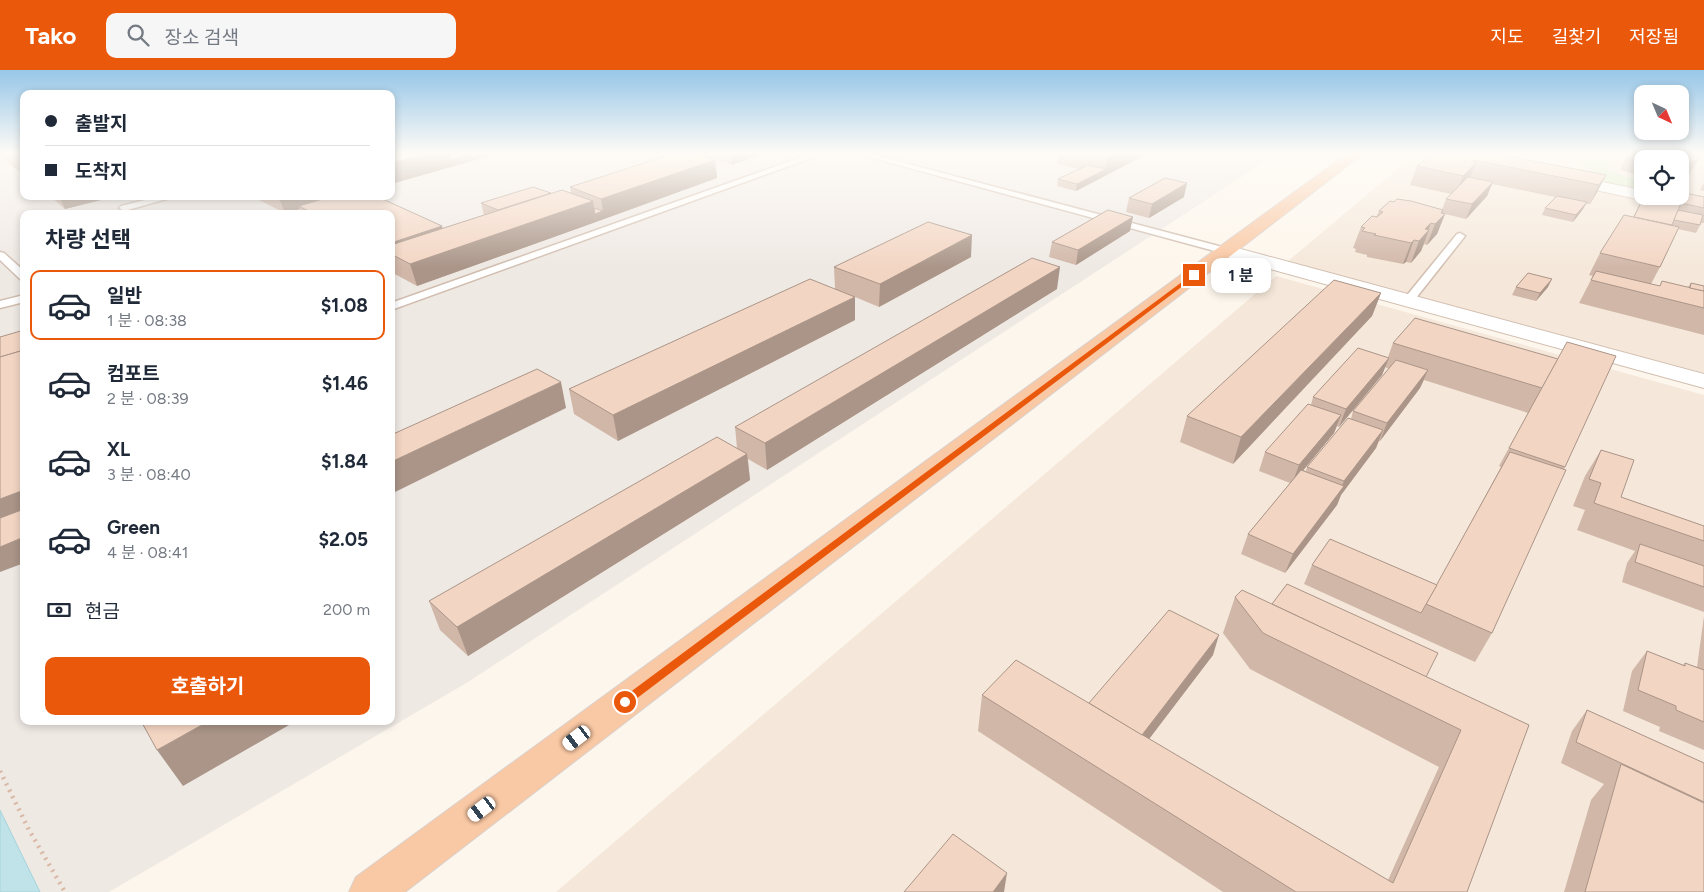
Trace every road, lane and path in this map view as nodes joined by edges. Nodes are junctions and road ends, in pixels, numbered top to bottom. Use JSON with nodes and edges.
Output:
{"nodes":[{"id":1,"x":715,"y":191,"type":"edge"},
{"id":2,"x":1002,"y":191,"type":"edge"},
{"id":3,"x":1306,"y":191,"type":"edge"},
{"id":4,"x":1620,"y":191,"type":"edge"},
{"id":5,"x":1634,"y":194,"type":"edge"},
{"id":6,"x":157,"y":200,"type":"edge"},
{"id":7,"x":124,"y":208,"type":"dead end"},
{"id":8,"x":1460,"y":236,"type":"dead end"},
{"id":9,"x":1226,"y":251,"type":"junction"},
{"id":10,"x":0,"y":255,"type":"edge"},
{"id":11,"x":20,"y":273,"type":"edge"},
{"id":12,"x":20,"y":299,"type":"edge"},
{"id":13,"x":1408,"y":301,"type":"junction"},
{"id":14,"x":0,"y":305,"type":"edge"},
{"id":15,"x":395,"y":307,"type":"edge"},
{"id":16,"x":1704,"y":381,"type":"edge"},
{"id":17,"x":0,"y":772,"type":"edge"},
{"id":18,"x":66,"y":892,"type":"edge"},
{"id":19,"x":372,"y":892,"type":"edge"}],
"edges":[{"from":1,"to":15,"type":"lane"},
{"from":2,"to":9,"type":"lane"},
{"from":3,"to":9,"type":"highway"},
{"from":4,"to":5,"type":"street"},
{"from":6,"to":7,"type":"lane"},
{"from":8,"to":13,"type":"lane"},
{"from":9,"to":13,"type":"street"},
{"from":9,"to":19,"type":"highway"},
{"from":10,"to":11,"type":"lane"},
{"from":12,"to":14,"type":"lane"},
{"from":13,"to":16,"type":"street"},
{"from":17,"to":18,"type":"path"}]}
